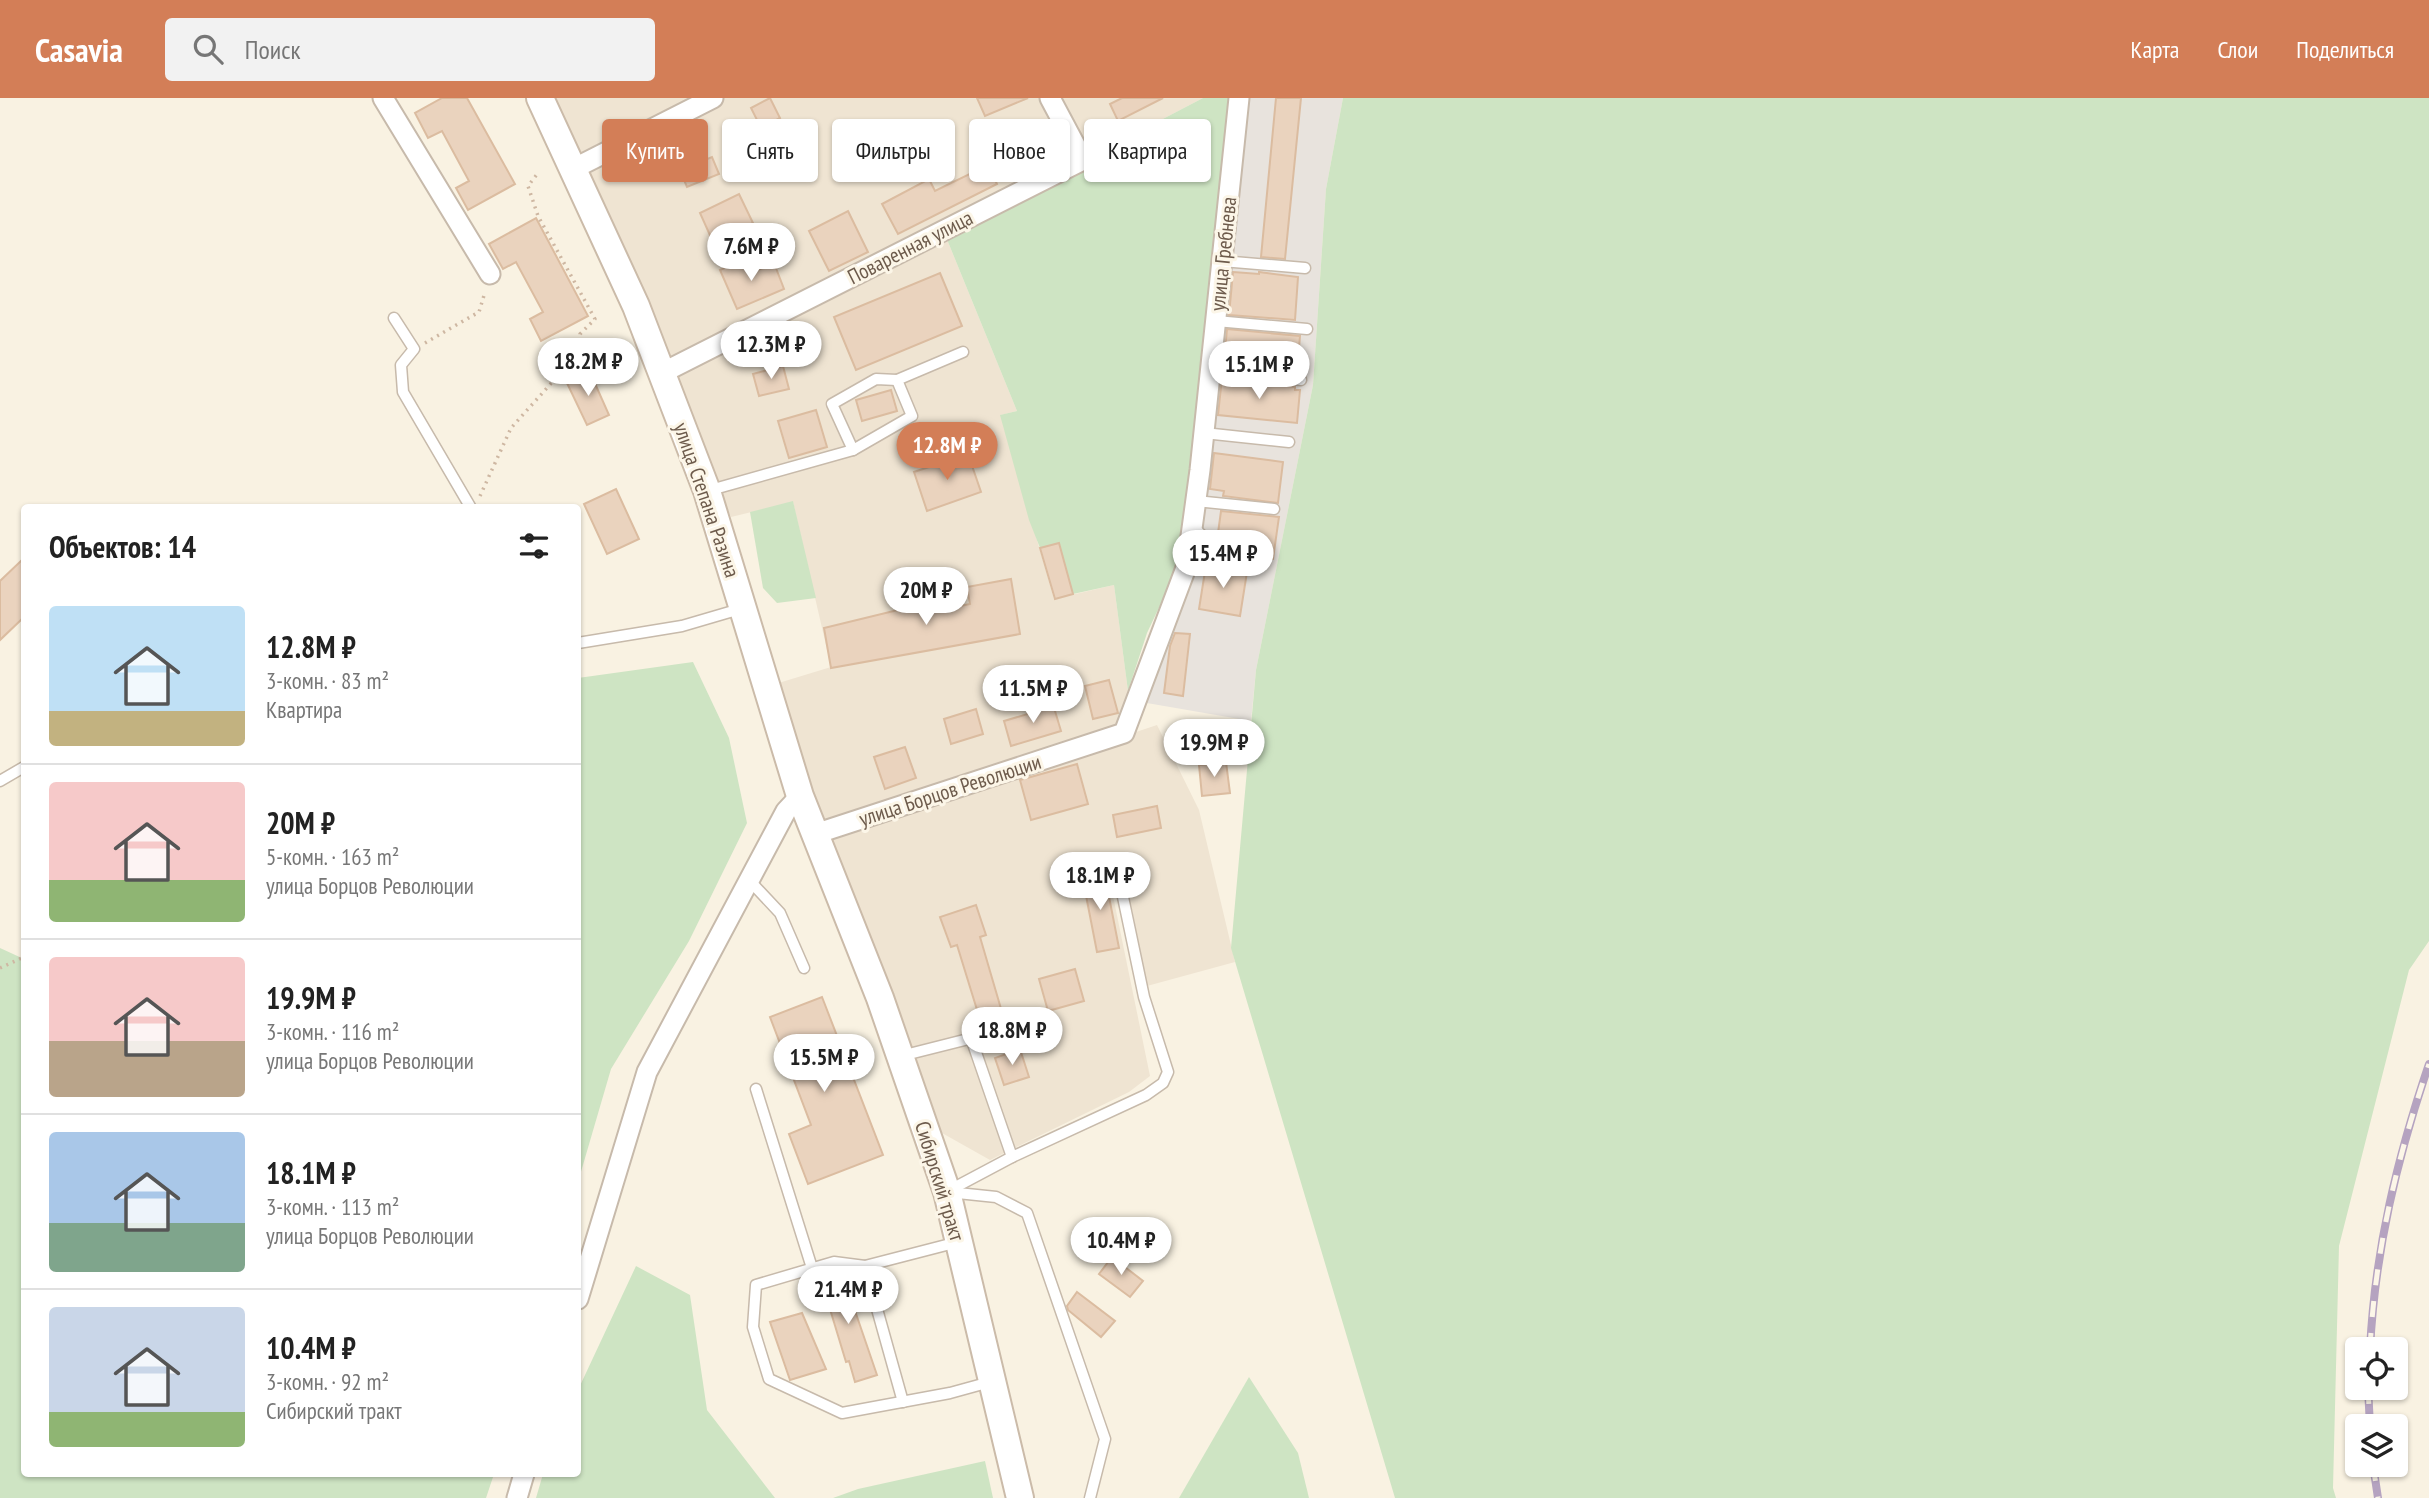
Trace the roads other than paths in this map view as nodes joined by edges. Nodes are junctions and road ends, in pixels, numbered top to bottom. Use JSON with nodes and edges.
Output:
{"nodes":[{"id":1,"x":383,"y":98,"type":"edge"},
{"id":2,"x":540,"y":98,"type":"edge"},
{"id":3,"x":713,"y":98,"type":"edge"},
{"id":4,"x":1050,"y":98,"type":"edge"},
{"id":5,"x":1239,"y":98,"type":"edge"},
{"id":6,"x":573,"y":169,"type":"junction"},
{"id":7,"x":1222,"y":261,"type":"junction"},
{"id":8,"x":1305,"y":268,"type":"dead end"},
{"id":9,"x":490,"y":274,"type":"road end"},
{"id":10,"x":394,"y":318,"type":"dead end"},
{"id":11,"x":1216,"y":321,"type":"junction"},
{"id":12,"x":1307,"y":329,"type":"dead end"},
{"id":13,"x":963,"y":352,"type":"dead end"},
{"id":14,"x":1211,"y":369,"type":"junction"},
{"id":15,"x":662,"y":373,"type":"junction"},
{"id":16,"x":897,"y":380,"type":"junction"},
{"id":17,"x":1301,"y":380,"type":"dead end"},
{"id":18,"x":1204,"y":433,"type":"junction"},
{"id":19,"x":1289,"y":442,"type":"dead end"},
{"id":20,"x":853,"y":450,"type":"junction"},
{"id":21,"x":707,"y":491,"type":"junction"},
{"id":22,"x":1196,"y":501,"type":"junction"},
{"id":23,"x":475,"y":504,"type":"edge"},
{"id":24,"x":1274,"y":509,"type":"dead end"},
{"id":25,"x":1192,"y":526,"type":"junction"},
{"id":26,"x":1259,"y":567,"type":"dead end"},
{"id":27,"x":744,"y":608,"type":"junction"},
{"id":28,"x":581,"y":643,"type":"edge"},
{"id":29,"x":1124,"y":733,"type":"joint"},
{"id":30,"x":21,"y":769,"type":"edge"},
{"id":31,"x":0,"y":781,"type":"edge"},
{"id":32,"x":800,"y":796,"type":"junction"},
{"id":33,"x":815,"y":834,"type":"junction"},
{"id":34,"x":1115,"y":859,"type":"dead end"},
{"id":35,"x":748,"y":880,"type":"junction"},
{"id":36,"x":804,"y":968,"type":"dead end"},
{"id":37,"x":1028,"y":1024,"type":"dead end"},
{"id":38,"x":971,"y":1038,"type":"junction"},
{"id":39,"x":900,"y":1056,"type":"junction"},
{"id":40,"x":756,"y":1089,"type":"dead end"},
{"id":41,"x":1012,"y":1157,"type":"junction"},
{"id":42,"x":947,"y":1192,"type":"junction"},
{"id":43,"x":959,"y":1241,"type":"junction"},
{"id":44,"x":865,"y":1266,"type":"junction"},
{"id":45,"x":812,"y":1269,"type":"junction"},
{"id":46,"x":581,"y":1289,"type":"edge"},
{"id":47,"x":992,"y":1381,"type":"junction"},
{"id":48,"x":904,"y":1402,"type":"junction"},
{"id":49,"x":523,"y":1477,"type":"edge"},
{"id":50,"x":517,"y":1498,"type":"edge"},
{"id":51,"x":1020,"y":1498,"type":"edge"},
{"id":52,"x":1090,"y":1498,"type":"edge"}],
"edges":[{"from":1,"to":9,"type":"street"},
{"from":2,"to":6,"type":"main road","name":"улица Степана Разина"},
{"from":3,"to":6,"type":"street"},
{"from":4,"to":15,"type":"street","name":"Поваренная улица"},
{"from":5,"to":7,"type":"street","name":"улица Гребнева"},
{"from":6,"to":15,"type":"main road","name":"улица Степана Разина"},
{"from":7,"to":8,"type":"lane"},
{"from":7,"to":11,"type":"street","name":"улица Гребнева"},
{"from":10,"to":23,"type":"lane"},
{"from":11,"to":12,"type":"lane"},
{"from":11,"to":14,"type":"street","name":"улица Гребнева"},
{"from":13,"to":16,"type":"lane"},
{"from":14,"to":17,"type":"lane"},
{"from":14,"to":18,"type":"street","name":"улица Гребнева"},
{"from":15,"to":21,"type":"main road","name":"улица Степана Разина"},
{"from":16,"to":20,"type":"lane"},
{"from":16,"to":20,"type":"lane"},
{"from":18,"to":19,"type":"lane"},
{"from":18,"to":22,"type":"street","name":"улица Гребнева"},
{"from":20,"to":21,"type":"lane"},
{"from":21,"to":27,"type":"main road","name":"улица Степана Разина"},
{"from":22,"to":24,"type":"lane"},
{"from":22,"to":25,"type":"street","name":"улица Гребнева"},
{"from":25,"to":26,"type":"lane"},
{"from":25,"to":29,"type":"street","name":"улица Гребнева"},
{"from":27,"to":28,"type":"lane"},
{"from":27,"to":32,"type":"main road","name":"улица Степана Разина"},
{"from":29,"to":33,"type":"street","name":"улица Борцов Революции"},
{"from":30,"to":31,"type":"lane"},
{"from":32,"to":33,"type":"main road","name":"улица Степана Разина"},
{"from":32,"to":35,"type":"street"},
{"from":33,"to":39,"type":"main road","name":"Сибирский тракт"},
{"from":34,"to":41,"type":"lane"},
{"from":35,"to":36,"type":"lane"},
{"from":35,"to":46,"type":"street"},
{"from":37,"to":38,"type":"lane"},
{"from":38,"to":39,"type":"lane"},
{"from":38,"to":41,"type":"lane"},
{"from":39,"to":42,"type":"main road","name":"Сибирский тракт"},
{"from":40,"to":45,"type":"lane"},
{"from":41,"to":42,"type":"lane"},
{"from":42,"to":43,"type":"main road","name":"Сибирский тракт"},
{"from":42,"to":52,"type":"lane"},
{"from":43,"to":44,"type":"lane"},
{"from":43,"to":47,"type":"main road","name":"Сибирский тракт"},
{"from":44,"to":45,"type":"lane"},
{"from":44,"to":48,"type":"lane"},
{"from":45,"to":48,"type":"lane"},
{"from":47,"to":48,"type":"lane"},
{"from":47,"to":51,"type":"main road","name":"Сибирский тракт"},
{"from":49,"to":50,"type":"street"}]}
